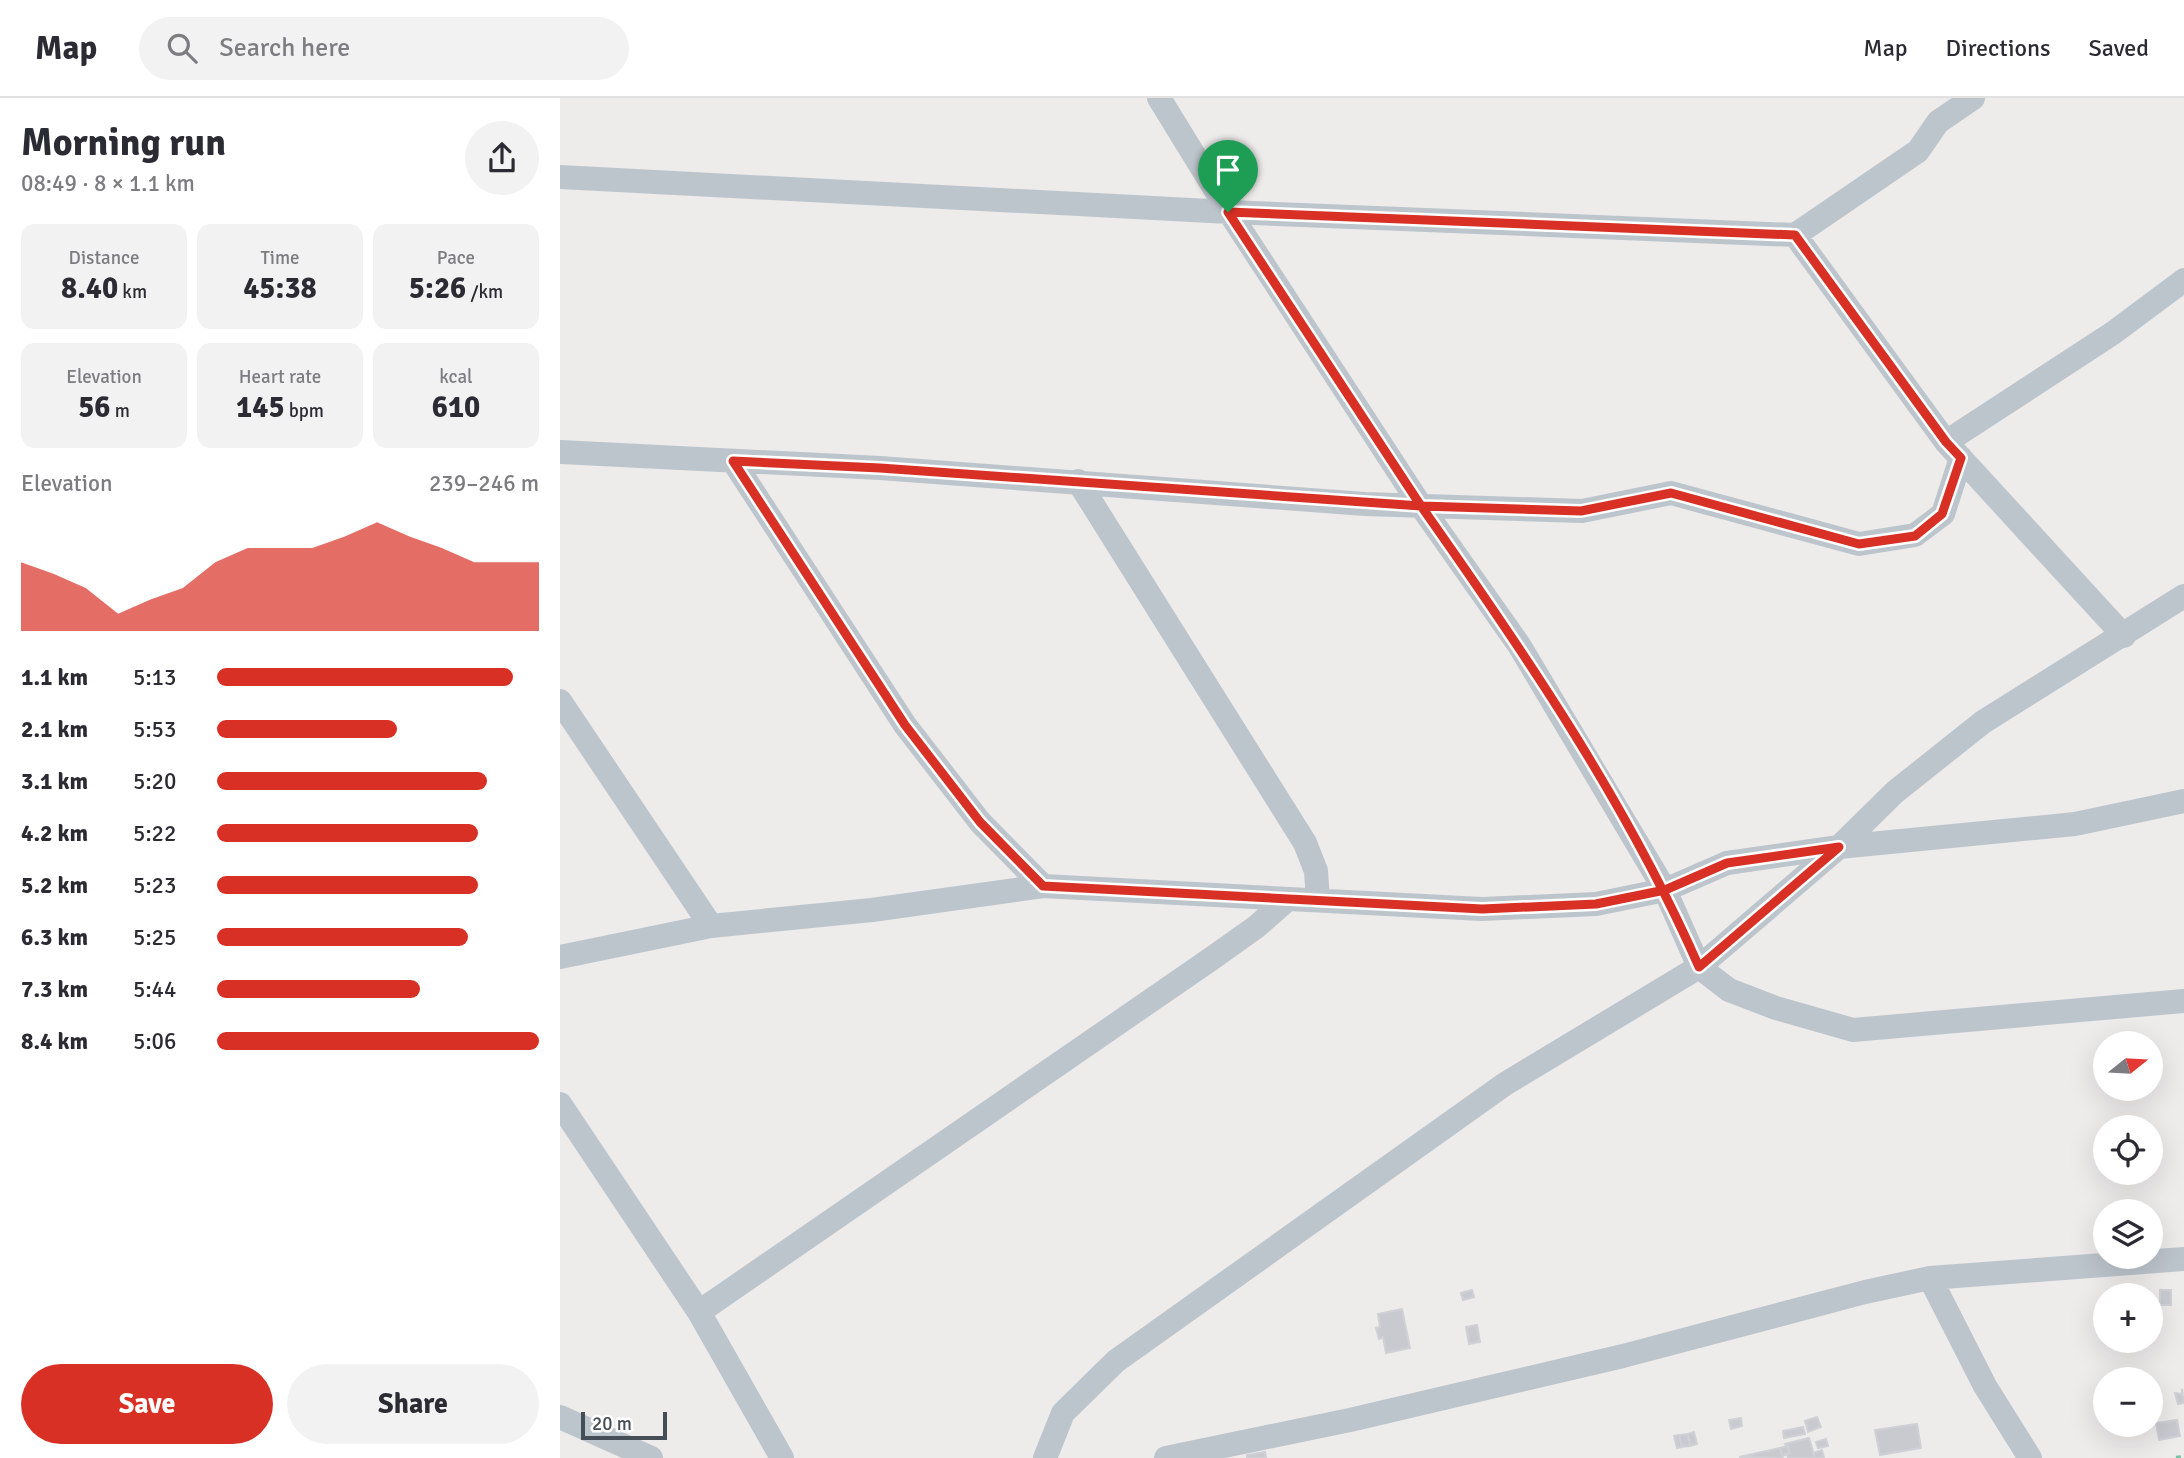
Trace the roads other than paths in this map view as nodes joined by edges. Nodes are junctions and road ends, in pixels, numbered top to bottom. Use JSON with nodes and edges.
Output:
{"nodes":[{"id":1,"x":1159,"y":98,"type":"edge"},
{"id":2,"x":1973,"y":98,"type":"edge"},
{"id":3,"x":1939,"y":110,"type":"edge"},
{"id":4,"x":560,"y":177,"type":"edge"},
{"id":5,"x":1228,"y":212,"type":"junction"},
{"id":6,"x":1795,"y":235,"type":"junction"},
{"id":7,"x":2184,"y":281,"type":"edge"},
{"id":8,"x":1953,"y":450,"type":"junction"},
{"id":9,"x":560,"y":452,"type":"edge"},
{"id":10,"x":733,"y":461,"type":"junction"},
{"id":11,"x":1078,"y":481,"type":"junction"},
{"id":12,"x":1421,"y":506,"type":"junction"},
{"id":13,"x":2184,"y":596,"type":"edge"},
{"id":14,"x":2124,"y":636,"type":"junction"},
{"id":15,"x":560,"y":701,"type":"edge"},
{"id":16,"x":2184,"y":801,"type":"edge"},
{"id":17,"x":1839,"y":847,"type":"junction"},
{"id":18,"x":1043,"y":886,"type":"junction"},
{"id":19,"x":1665,"y":890,"type":"junction"},
{"id":20,"x":1288,"y":899,"type":"junction"},
{"id":21,"x":1318,"y":900,"type":"junction"},
{"id":22,"x":711,"y":926,"type":"junction"},
{"id":23,"x":560,"y":957,"type":"edge"},
{"id":24,"x":1699,"y":967,"type":"junction"},
{"id":25,"x":2184,"y":1001,"type":"edge"},
{"id":26,"x":560,"y":1104,"type":"edge"},
{"id":27,"x":2184,"y":1259,"type":"edge"},
{"id":28,"x":1930,"y":1278,"type":"junction"},
{"id":29,"x":699,"y":1312,"type":"junction"},
{"id":30,"x":560,"y":1417,"type":"edge"},
{"id":31,"x":651,"y":1458,"type":"edge"},
{"id":32,"x":782,"y":1458,"type":"edge"},
{"id":33,"x":1045,"y":1458,"type":"edge"},
{"id":34,"x":1166,"y":1458,"type":"edge"},
{"id":35,"x":2030,"y":1458,"type":"edge"}],
"edges":[{"from":1,"to":5,"type":"street"},
{"from":2,"to":3,"type":"street"},
{"from":3,"to":6,"type":"street"},
{"from":4,"to":5,"type":"street"},
{"from":5,"to":6,"type":"street"},
{"from":5,"to":12,"type":"street"},
{"from":6,"to":8,"type":"street"},
{"from":7,"to":8,"type":"street"},
{"from":8,"to":12,"type":"street"},
{"from":8,"to":14,"type":"street"},
{"from":9,"to":10,"type":"street"},
{"from":10,"to":11,"type":"street"},
{"from":10,"to":18,"type":"street"},
{"from":11,"to":12,"type":"street"},
{"from":11,"to":21,"type":"street"},
{"from":12,"to":19,"type":"street"},
{"from":13,"to":14,"type":"street"},
{"from":14,"to":17,"type":"street"},
{"from":15,"to":22,"type":"street"},
{"from":16,"to":17,"type":"street"},
{"from":17,"to":19,"type":"street"},
{"from":17,"to":24,"type":"street"},
{"from":18,"to":20,"type":"street"},
{"from":18,"to":22,"type":"street"},
{"from":19,"to":21,"type":"street"},
{"from":19,"to":24,"type":"street"},
{"from":20,"to":21,"type":"street"},
{"from":20,"to":29,"type":"street"},
{"from":22,"to":23,"type":"street"},
{"from":24,"to":25,"type":"street"},
{"from":24,"to":33,"type":"street"},
{"from":26,"to":29,"type":"street"},
{"from":27,"to":28,"type":"street"},
{"from":28,"to":34,"type":"street"},
{"from":28,"to":35,"type":"street"},
{"from":29,"to":32,"type":"street"},
{"from":30,"to":31,"type":"street"}]}
